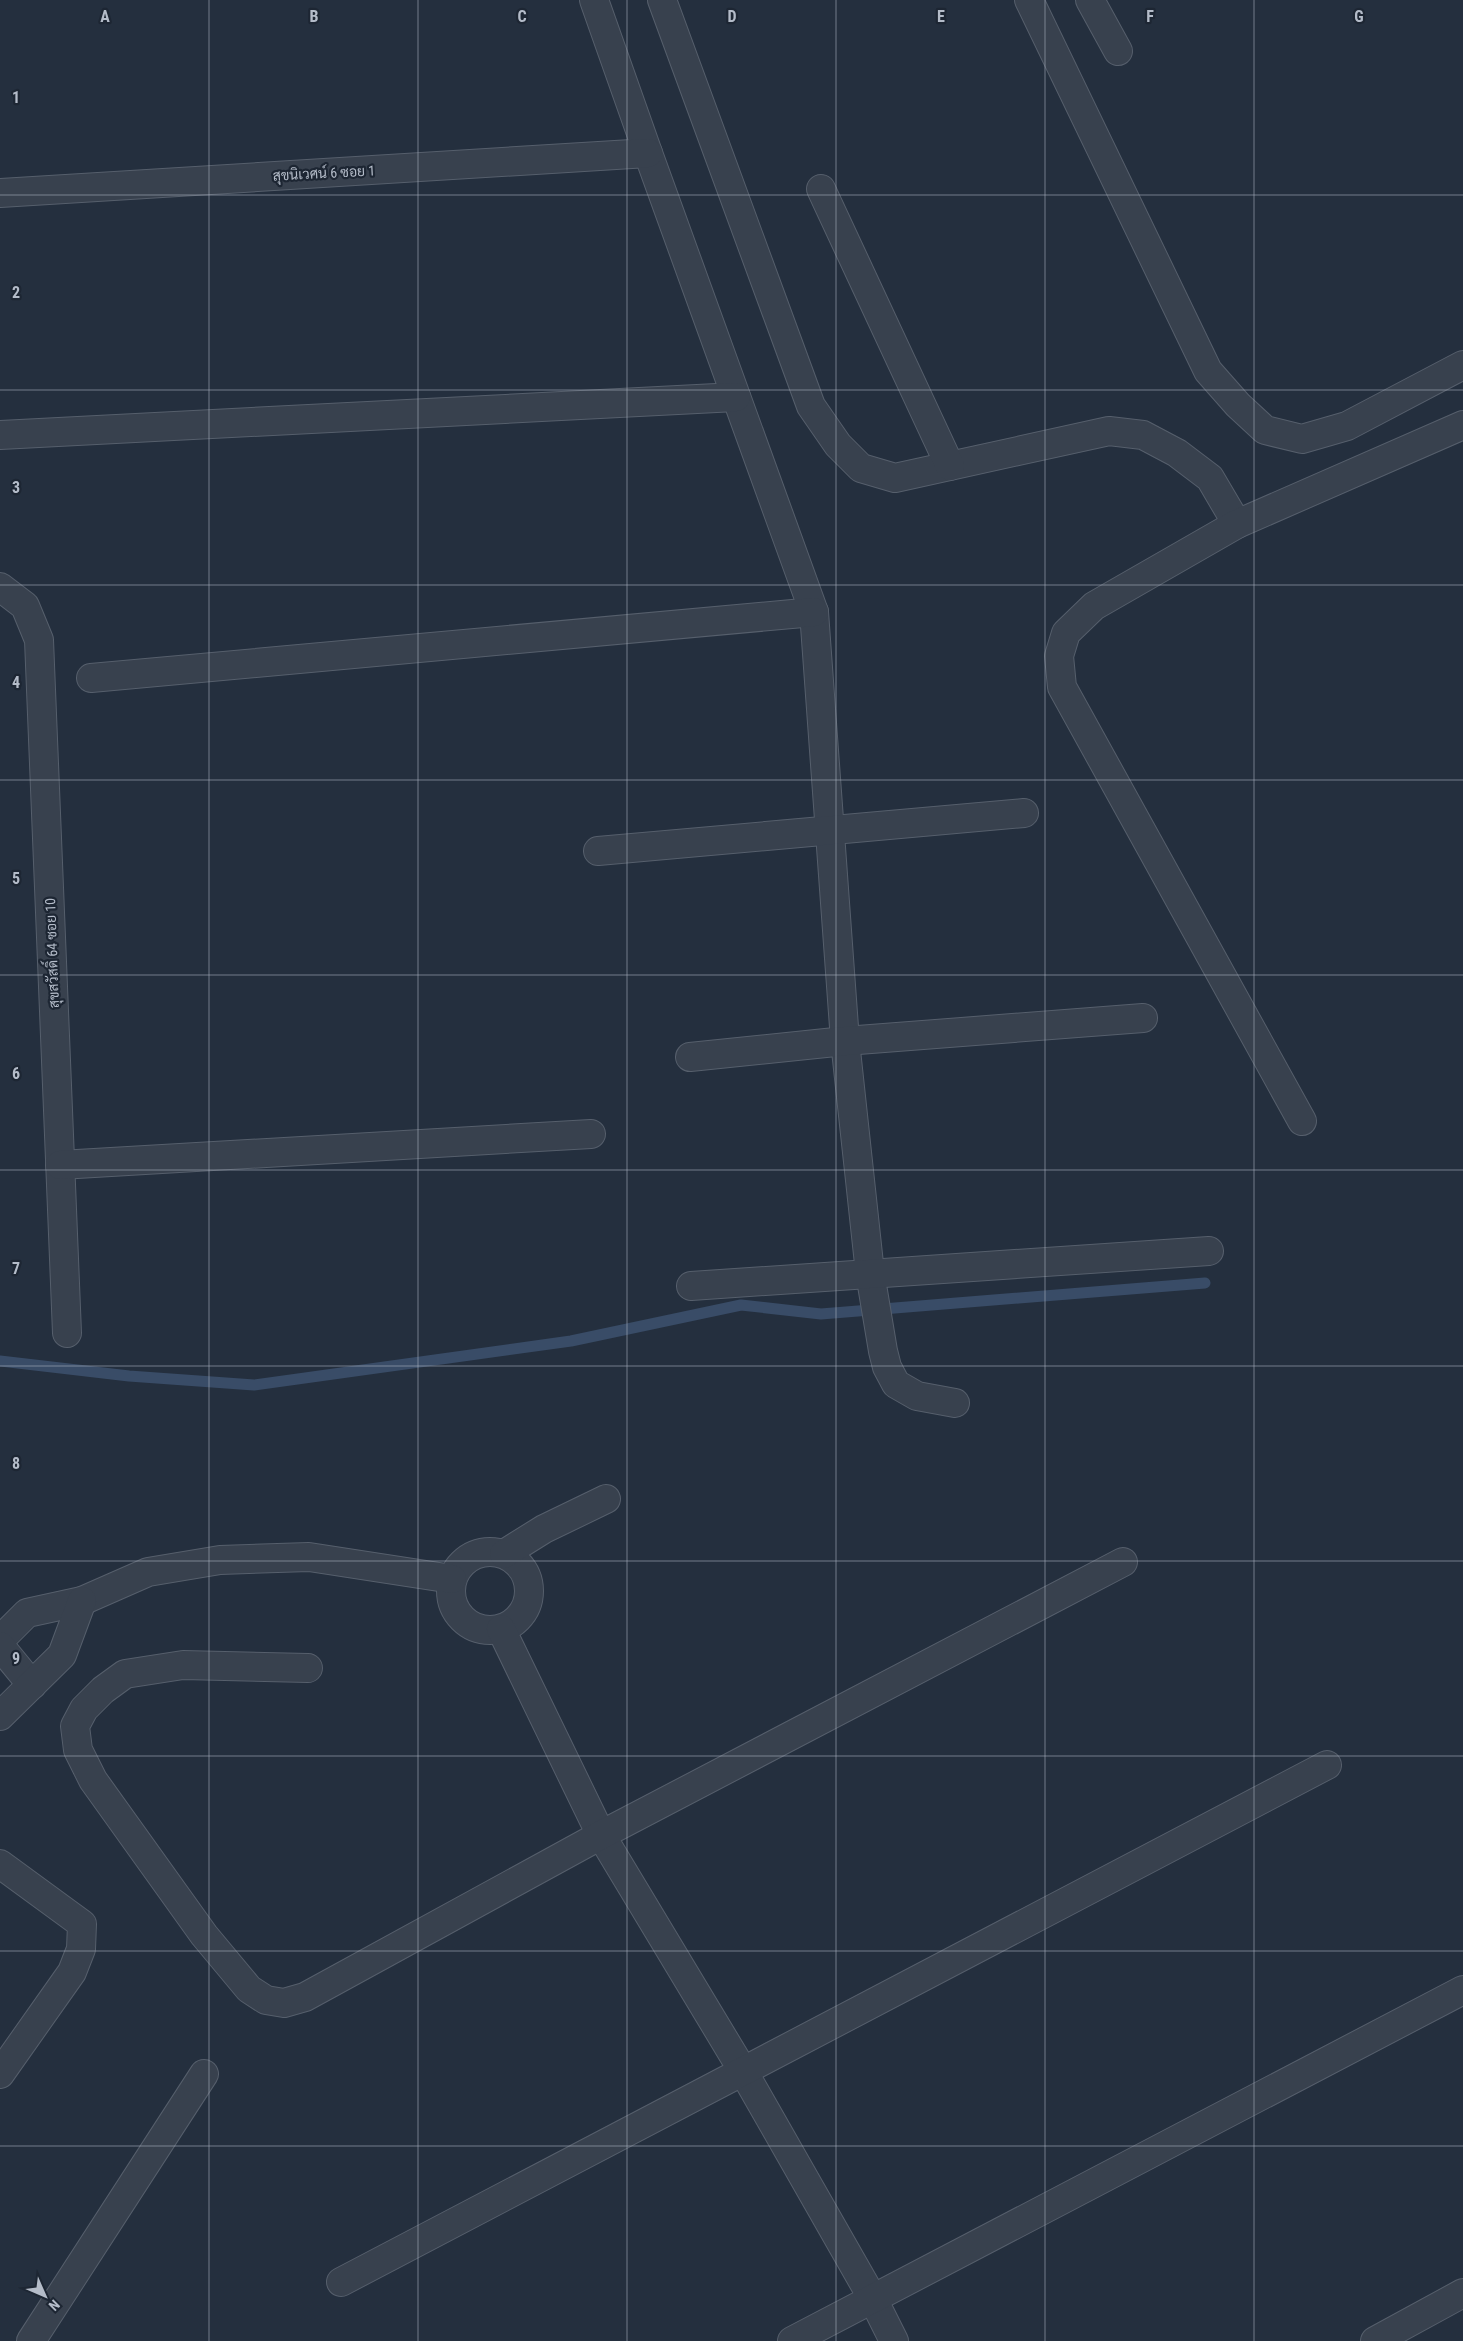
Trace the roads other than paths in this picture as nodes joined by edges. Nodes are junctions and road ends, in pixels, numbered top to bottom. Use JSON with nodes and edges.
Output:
{"nodes":[{"id":1,"x":594,"y":0,"type":"edge"},
{"id":2,"x":662,"y":0,"type":"edge"},
{"id":3,"x":1029,"y":0,"type":"edge"},
{"id":4,"x":1090,"y":0,"type":"edge"},
{"id":5,"x":1118,"y":51,"type":"dead end"},
{"id":6,"x":648,"y":153,"type":"junction"},
{"id":7,"x":821,"y":189,"type":"dead end"},
{"id":8,"x":0,"y":193,"type":"edge"},
{"id":9,"x":1463,"y":365,"type":"edge"},
{"id":10,"x":736,"y":397,"type":"junction"},
{"id":11,"x":1463,"y":425,"type":"edge"},
{"id":12,"x":0,"y":435,"type":"edge"},
{"id":13,"x":950,"y":466,"type":"junction"},
{"id":14,"x":1237,"y":524,"type":"junction"},
{"id":15,"x":0,"y":587,"type":"edge"},
{"id":16,"x":814,"y":612,"type":"junction"},
{"id":17,"x":91,"y":678,"type":"dead end"},
{"id":18,"x":1024,"y":813,"type":"dead end"},
{"id":19,"x":830,"y":830,"type":"junction"},
{"id":20,"x":598,"y":851,"type":"dead end"},
{"id":21,"x":1143,"y":1018,"type":"dead end"},
{"id":22,"x":845,"y":1041,"type":"junction"},
{"id":23,"x":690,"y":1057,"type":"dead end"},
{"id":24,"x":1302,"y":1121,"type":"dead end"},
{"id":25,"x":591,"y":1134,"type":"dead end"},
{"id":26,"x":60,"y":1165,"type":"junction"},
{"id":27,"x":1209,"y":1250,"type":"dead end"},
{"id":28,"x":870,"y":1273,"type":"junction"},
{"id":29,"x":691,"y":1286,"type":"dead end"},
{"id":30,"x":67,"y":1333,"type":"dead end"},
{"id":31,"x":955,"y":1403,"type":"dead end"},
{"id":32,"x":606,"y":1499,"type":"dead end"},
{"id":33,"x":504,"y":1554,"type":"junction"},
{"id":34,"x":1123,"y":1562,"type":"dead end"},
{"id":35,"x":452,"y":1578,"type":"junction"},
{"id":36,"x":82,"y":1601,"type":"junction"},
{"id":37,"x":502,"y":1629,"type":"junction"},
{"id":38,"x":0,"y":1640,"type":"edge"},
{"id":39,"x":0,"y":1646,"type":"edge"},
{"id":40,"x":308,"y":1668,"type":"dead end"},
{"id":41,"x":32,"y":1685,"type":"junction"},
{"id":42,"x":0,"y":1716,"type":"edge"},
{"id":43,"x":1327,"y":1765,"type":"dead end"},
{"id":44,"x":601,"y":1835,"type":"junction"},
{"id":45,"x":0,"y":1864,"type":"edge"},
{"id":46,"x":1463,"y":1990,"type":"edge"},
{"id":47,"x":743,"y":2071,"type":"junction"},
{"id":48,"x":0,"y":2074,"type":"edge"},
{"id":49,"x":204,"y":2074,"type":"dead end"},
{"id":50,"x":341,"y":2282,"type":"dead end"},
{"id":51,"x":1463,"y":2293,"type":"edge"},
{"id":52,"x":873,"y":2299,"type":"junction"},
{"id":53,"x":31,"y":2341,"type":"edge"},
{"id":54,"x":792,"y":2341,"type":"edge"},
{"id":55,"x":894,"y":2341,"type":"edge"},
{"id":56,"x":1375,"y":2341,"type":"edge"}],
"edges":[{"from":1,"to":6,"type":"street"},
{"from":2,"to":13,"type":"street"},
{"from":3,"to":9,"type":"street"},
{"from":4,"to":5,"type":"street"},
{"from":6,"to":8,"type":"street","name":"สุขนิเวศน์ 6 ซอย 1"},
{"from":6,"to":10,"type":"street"},
{"from":7,"to":13,"type":"street"},
{"from":10,"to":12,"type":"street"},
{"from":10,"to":16,"type":"street"},
{"from":11,"to":14,"type":"street"},
{"from":13,"to":14,"type":"street"},
{"from":14,"to":24,"type":"street"},
{"from":15,"to":26,"type":"street","name":"สุขสวัสดิ์ 64 ซอย 10"},
{"from":16,"to":17,"type":"street"},
{"from":16,"to":19,"type":"street"},
{"from":18,"to":19,"type":"street"},
{"from":19,"to":20,"type":"street"},
{"from":19,"to":22,"type":"street"},
{"from":21,"to":22,"type":"street"},
{"from":22,"to":23,"type":"street"},
{"from":22,"to":28,"type":"street"},
{"from":25,"to":26,"type":"street"},
{"from":26,"to":30,"type":"street","name":"สุขสวัสดิ์ 64 ซอย 10"},
{"from":27,"to":28,"type":"street"},
{"from":28,"to":29,"type":"street"},
{"from":28,"to":31,"type":"street"},
{"from":32,"to":33,"type":"street"},
{"from":33,"to":35,"type":"street"},
{"from":33,"to":37,"type":"street"},
{"from":34,"to":44,"type":"street"},
{"from":35,"to":36,"type":"street"},
{"from":35,"to":37,"type":"street"},
{"from":36,"to":38,"type":"street"},
{"from":36,"to":41,"type":"street"},
{"from":37,"to":44,"type":"street"},
{"from":39,"to":41,"type":"street"},
{"from":40,"to":44,"type":"street"},
{"from":41,"to":42,"type":"street"},
{"from":43,"to":47,"type":"street"},
{"from":44,"to":47,"type":"street"},
{"from":45,"to":48,"type":"street"},
{"from":46,"to":52,"type":"street"},
{"from":47,"to":50,"type":"street"},
{"from":47,"to":52,"type":"street"},
{"from":49,"to":53,"type":"street"},
{"from":51,"to":56,"type":"street"},
{"from":52,"to":54,"type":"street"},
{"from":52,"to":55,"type":"street"}]}
